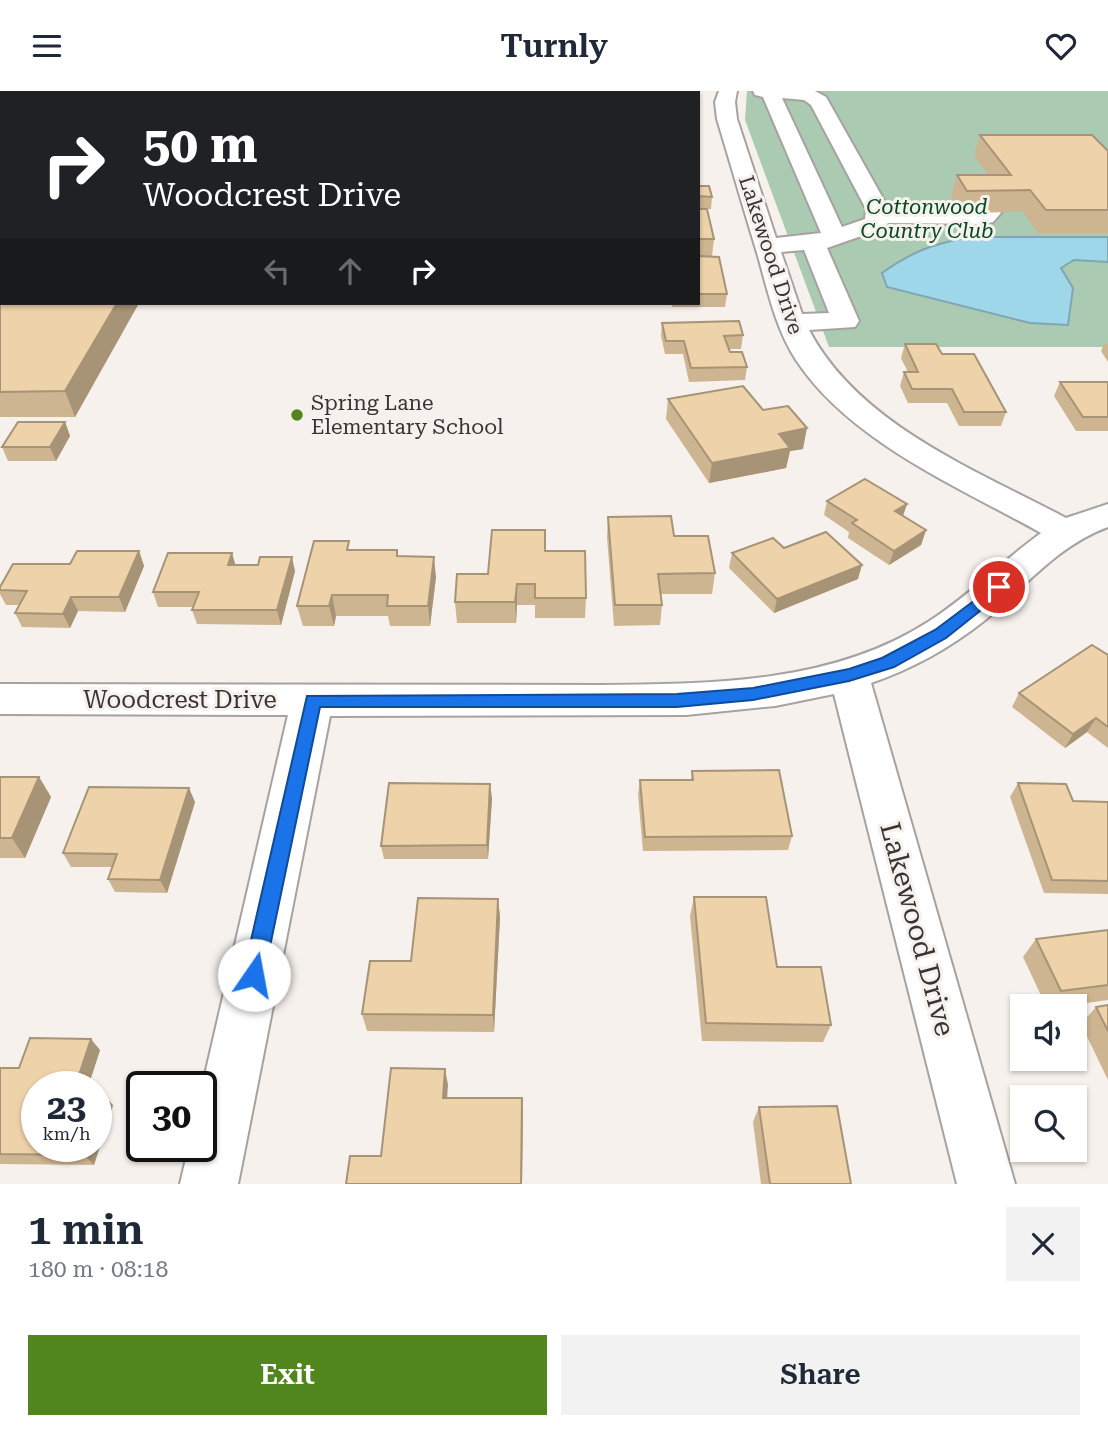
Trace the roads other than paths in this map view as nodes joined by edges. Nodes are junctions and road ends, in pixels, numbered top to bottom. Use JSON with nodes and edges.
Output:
{"nodes":[{"id":1,"x":728,"y":91,"type":"edge"},
{"id":2,"x":767,"y":92,"type":"edge"},
{"id":3,"x":929,"y":195,"type":"dead end"},
{"id":4,"x":989,"y":213,"type":"edge"},
{"id":5,"x":877,"y":216,"type":"junction"},
{"id":6,"x":942,"y":216,"type":"junction"},
{"id":7,"x":820,"y":242,"type":"junction"},
{"id":8,"x":767,"y":246,"type":"junction"},
{"id":9,"x":791,"y":323,"type":"junction"},
{"id":10,"x":1108,"y":515,"type":"edge"},
{"id":11,"x":1065,"y":532,"type":"junction"},
{"id":12,"x":849,"y":675,"type":"junction"},
{"id":13,"x":0,"y":699,"type":"edge"},
{"id":14,"x":313,"y":701,"type":"junction"},
{"id":15,"x":209,"y":1184,"type":"edge"},
{"id":16,"x":986,"y":1184,"type":"edge"}],
"edges":[{"from":1,"to":8,"type":"street","name":"Lakewood Drive"},
{"from":2,"to":5,"type":"street"},
{"from":2,"to":7,"type":"street"},
{"from":3,"to":6,"type":"street"},
{"from":4,"to":6,"type":"street"},
{"from":5,"to":6,"type":"street"},
{"from":5,"to":7,"type":"street"},
{"from":7,"to":8,"type":"street"},
{"from":7,"to":9,"type":"street"},
{"from":8,"to":9,"type":"street","name":"Lakewood Drive"},
{"from":9,"to":11,"type":"street","name":"Lakewood Drive"},
{"from":10,"to":11,"type":"street","name":"Woodcrest Drive"},
{"from":11,"to":12,"type":"street","name":"Woodcrest Drive"},
{"from":12,"to":14,"type":"street","name":"Woodcrest Drive"},
{"from":12,"to":16,"type":"street","name":"Lakewood Drive"},
{"from":13,"to":14,"type":"street","name":"Woodcrest Drive"},
{"from":14,"to":15,"type":"street"}]}
